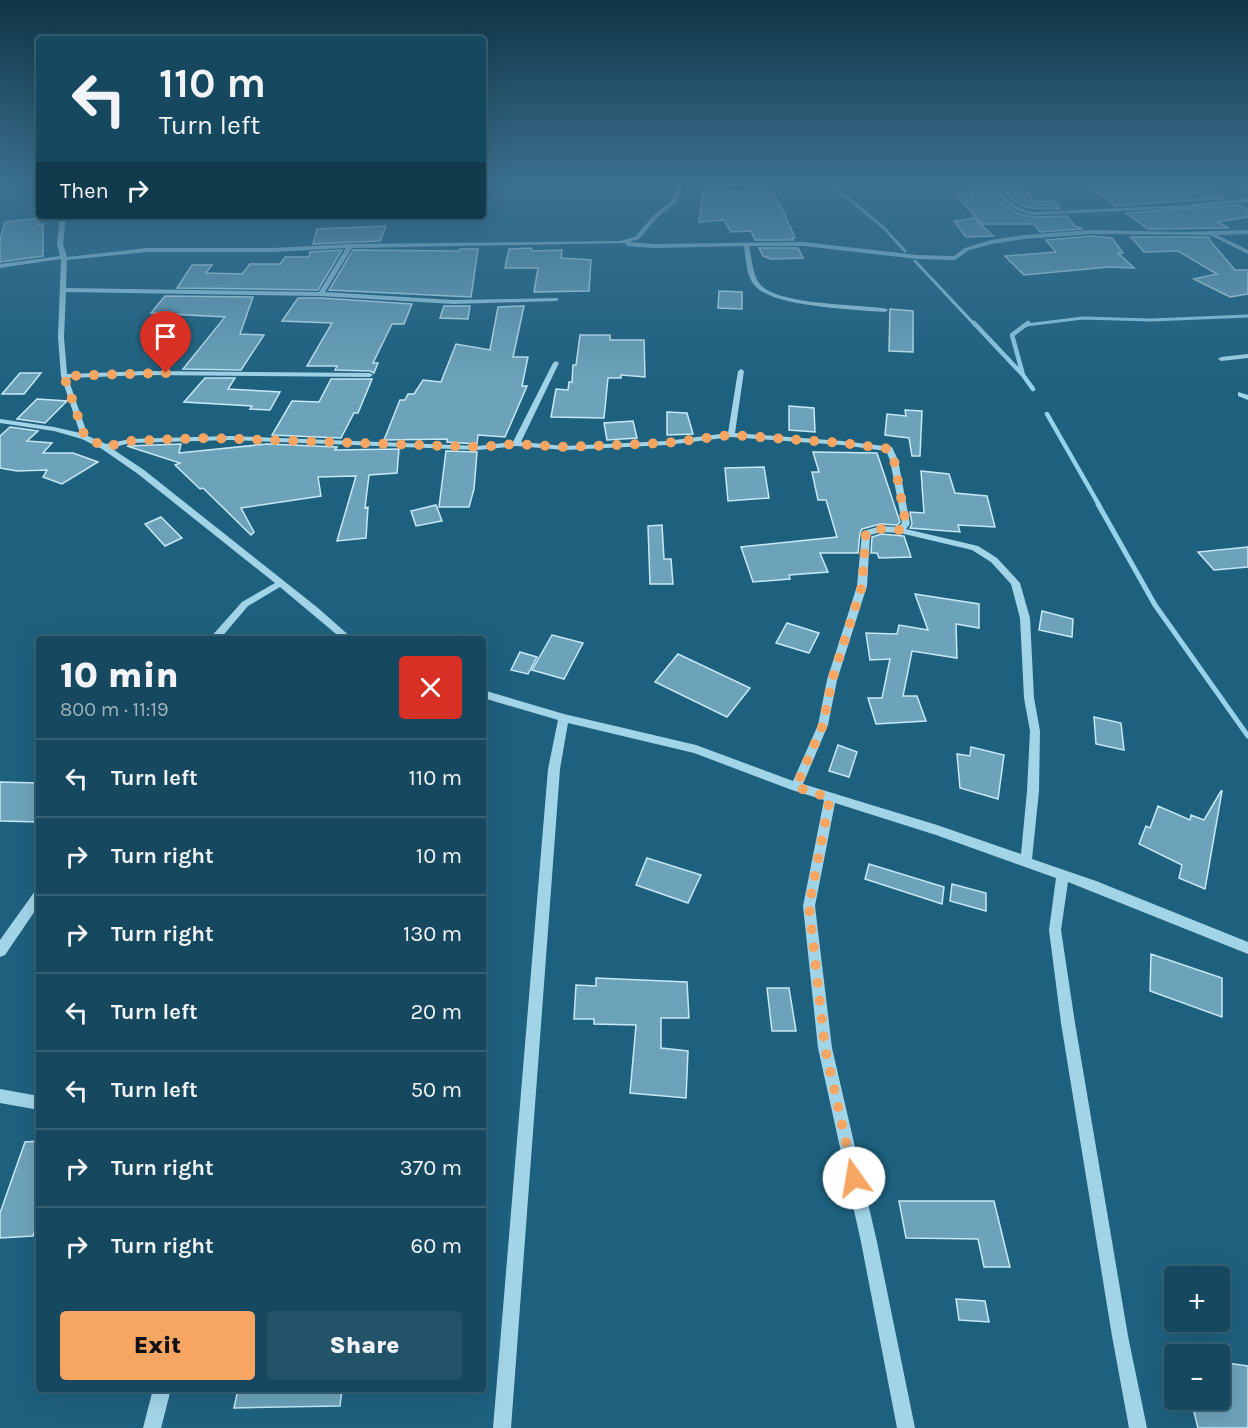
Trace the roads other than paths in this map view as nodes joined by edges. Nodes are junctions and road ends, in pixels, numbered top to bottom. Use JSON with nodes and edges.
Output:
{"nodes":[{"id":1,"x":62,"y":251,"type":"edge"},
{"id":2,"x":140,"y":251,"type":"edge"},
{"id":3,"x":347,"y":251,"type":"edge"},
{"id":4,"x":748,"y":251,"type":"edge"},
{"id":5,"x":862,"y":251,"type":"edge"},
{"id":6,"x":966,"y":251,"type":"edge"},
{"id":7,"x":64,"y":258,"type":"junction"},
{"id":8,"x":0,"y":266,"type":"edge"},
{"id":9,"x":63,"y":290,"type":"junction"},
{"id":10,"x":321,"y":294,"type":"junction"},
{"id":11,"x":556,"y":298,"type":"dead end"},
{"id":12,"x":885,"y":310,"type":"dead end"},
{"id":13,"x":1248,"y":356,"type":"edge"},
{"id":14,"x":1221,"y":359,"type":"dead end"},
{"id":15,"x":556,"y":363,"type":"dead end"},
{"id":16,"x":741,"y":371,"type":"dead end"},
{"id":17,"x":370,"y":375,"type":"dead end"},
{"id":18,"x":64,"y":376,"type":"junction"},
{"id":19,"x":0,"y":421,"type":"edge"},
{"id":20,"x":731,"y":435,"type":"junction"},
{"id":21,"x":85,"y":437,"type":"junction"},
{"id":22,"x":516,"y":444,"type":"junction"},
{"id":23,"x":105,"y":447,"type":"junction"},
{"id":24,"x":900,"y":530,"type":"junction"},
{"id":25,"x":281,"y":583,"type":"junction"},
{"id":26,"x":217,"y":636,"type":"edge"},
{"id":27,"x":344,"y":636,"type":"edge"},
{"id":28,"x":486,"y":694,"type":"edge"},
{"id":29,"x":564,"y":718,"type":"junction"},
{"id":30,"x":796,"y":787,"type":"junction"},
{"id":31,"x":830,"y":798,"type":"junction"},
{"id":32,"x":1026,"y":861,"type":"junction"},
{"id":33,"x":1063,"y":874,"type":"junction"},
{"id":34,"x":36,"y":899,"type":"edge"},
{"id":35,"x":1248,"y":948,"type":"edge"},
{"id":36,"x":0,"y":951,"type":"edge"},
{"id":37,"x":0,"y":1096,"type":"edge"},
{"id":38,"x":36,"y":1102,"type":"edge"},
{"id":39,"x":161,"y":1392,"type":"edge"},
{"id":40,"x":152,"y":1428,"type":"edge"},
{"id":41,"x":502,"y":1428,"type":"edge"},
{"id":42,"x":906,"y":1428,"type":"edge"},
{"id":43,"x":1138,"y":1428,"type":"edge"}],
"edges":[{"from":1,"to":7,"type":"street"},
{"from":2,"to":7,"type":"street"},
{"from":3,"to":10,"type":"street"},
{"from":4,"to":12,"type":"street"},
{"from":5,"to":6,"type":"street"},
{"from":7,"to":8,"type":"street"},
{"from":7,"to":9,"type":"street"},
{"from":9,"to":10,"type":"street"},
{"from":9,"to":18,"type":"street"},
{"from":10,"to":11,"type":"street"},
{"from":13,"to":14,"type":"street"},
{"from":15,"to":22,"type":"street"},
{"from":16,"to":20,"type":"street"},
{"from":17,"to":18,"type":"street"},
{"from":18,"to":21,"type":"street"},
{"from":19,"to":21,"type":"street"},
{"from":20,"to":22,"type":"street"},
{"from":20,"to":24,"type":"street"},
{"from":21,"to":23,"type":"street"},
{"from":22,"to":23,"type":"street"},
{"from":23,"to":25,"type":"street"},
{"from":24,"to":30,"type":"street"},
{"from":24,"to":32,"type":"street"},
{"from":25,"to":26,"type":"street"},
{"from":25,"to":27,"type":"street"},
{"from":28,"to":29,"type":"street"},
{"from":29,"to":30,"type":"street"},
{"from":29,"to":41,"type":"street"},
{"from":30,"to":31,"type":"street"},
{"from":31,"to":32,"type":"street"},
{"from":31,"to":42,"type":"street"},
{"from":32,"to":33,"type":"street"},
{"from":33,"to":35,"type":"street"},
{"from":33,"to":43,"type":"street"},
{"from":34,"to":36,"type":"street"},
{"from":37,"to":38,"type":"street"},
{"from":39,"to":40,"type":"street"}]}
